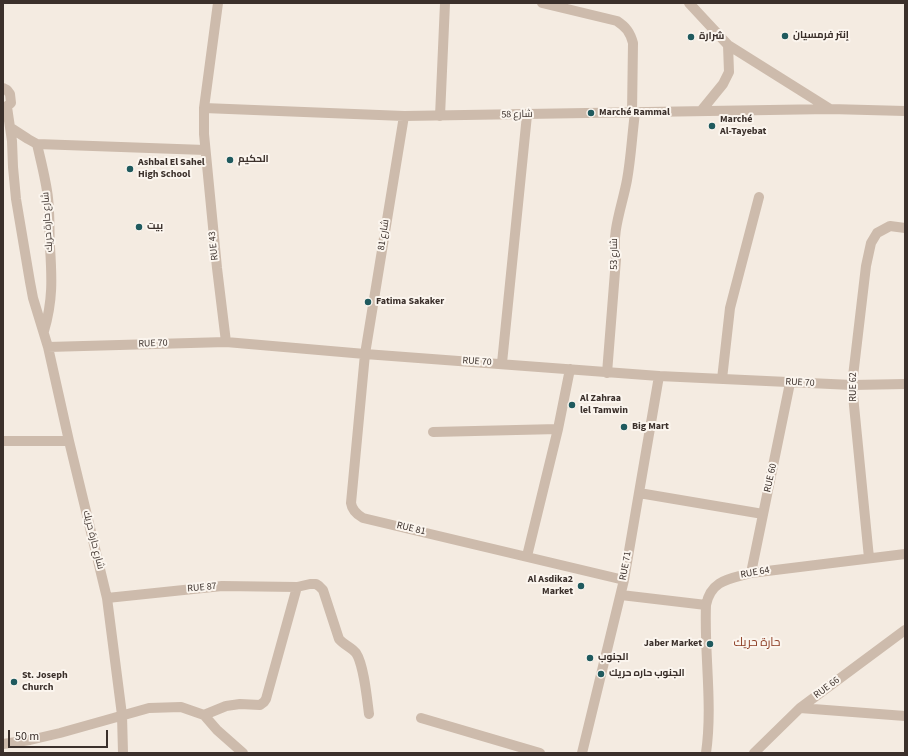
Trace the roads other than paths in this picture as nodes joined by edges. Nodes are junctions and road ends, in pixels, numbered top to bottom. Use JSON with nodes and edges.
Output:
{"nodes":[{"id":1,"x":218,"y":3,"type":"edge"},
{"id":2,"x":445,"y":3,"type":"edge"},
{"id":3,"x":542,"y":3,"type":"edge"},
{"id":4,"x":689,"y":3,"type":"edge"},
{"id":5,"x":698,"y":7,"type":"edge"},
{"id":6,"x":728,"y":45,"type":"junction"},
{"id":7,"x":3,"y":80,"type":"edge"},
{"id":8,"x":5,"y":89,"type":"edge"},
{"id":9,"x":5,"y":108,"type":"edge"},
{"id":10,"x":204,"y":108,"type":"junction"},
{"id":11,"x":830,"y":109,"type":"junction"},
{"id":12,"x":702,"y":111,"type":"junction"},
{"id":13,"x":905,"y":111,"type":"edge"},
{"id":14,"x":633,"y":113,"type":"junction"},
{"id":15,"x":527,"y":115,"type":"junction"},
{"id":16,"x":404,"y":116,"type":"junction"},
{"id":17,"x":440,"y":116,"type":"junction"},
{"id":18,"x":11,"y":128,"type":"junction"},
{"id":19,"x":37,"y":144,"type":"junction"},
{"id":20,"x":205,"y":150,"type":"junction"},
{"id":21,"x":759,"y":197,"type":"dead end"},
{"id":22,"x":905,"y":228,"type":"edge"},
{"id":23,"x":44,"y":331,"type":"junction"},
{"id":24,"x":226,"y":342,"type":"junction"},
{"id":25,"x":48,"y":348,"type":"junction"},
{"id":26,"x":365,"y":354,"type":"junction"},
{"id":27,"x":502,"y":363,"type":"junction"},
{"id":28,"x":570,"y":369,"type":"junction"},
{"id":29,"x":607,"y":373,"type":"junction"},
{"id":30,"x":659,"y":376,"type":"junction"},
{"id":31,"x":722,"y":379,"type":"junction"},
{"id":32,"x":790,"y":383,"type":"junction"},
{"id":33,"x":905,"y":384,"type":"edge"},
{"id":34,"x":852,"y":386,"type":"junction"},
{"id":35,"x":558,"y":430,"type":"junction"},
{"id":36,"x":433,"y":432,"type":"dead end"},
{"id":37,"x":3,"y":440,"type":"edge"},
{"id":38,"x":69,"y":440,"type":"junction"},
{"id":39,"x":639,"y":493,"type":"junction"},
{"id":40,"x":763,"y":514,"type":"junction"},
{"id":41,"x":905,"y":554,"type":"edge"},
{"id":42,"x":527,"y":556,"type":"junction"},
{"id":43,"x":869,"y":558,"type":"junction"},
{"id":44,"x":751,"y":573,"type":"junction"},
{"id":45,"x":624,"y":580,"type":"junction"},
{"id":46,"x":297,"y":587,"type":"junction"},
{"id":47,"x":620,"y":595,"type":"junction"},
{"id":48,"x":107,"y":598,"type":"junction"},
{"id":49,"x":706,"y":605,"type":"junction"},
{"id":50,"x":905,"y":630,"type":"edge"},
{"id":51,"x":800,"y":708,"type":"junction"},
{"id":52,"x":369,"y":714,"type":"dead end"},
{"id":53,"x":122,"y":715,"type":"junction"},
{"id":54,"x":204,"y":715,"type":"junction"},
{"id":55,"x":905,"y":716,"type":"edge"},
{"id":56,"x":421,"y":718,"type":"dead end"},
{"id":57,"x":3,"y":744,"type":"edge"},
{"id":58,"x":123,"y":753,"type":"edge"},
{"id":59,"x":243,"y":753,"type":"edge"},
{"id":60,"x":540,"y":753,"type":"edge"},
{"id":61,"x":582,"y":753,"type":"edge"},
{"id":62,"x":706,"y":753,"type":"edge"},
{"id":63,"x":754,"y":753,"type":"edge"}],
"edges":[{"from":1,"to":10,"type":"street","name":"RUE 43"},
{"from":2,"to":17,"type":"street"},
{"from":3,"to":14,"type":"street","name":"شارع 53"},
{"from":4,"to":5,"type":"street"},
{"from":5,"to":6,"type":"street"},
{"from":6,"to":11,"type":"street"},
{"from":6,"to":12,"type":"street"},
{"from":7,"to":8,"type":"street"},
{"from":8,"to":9,"type":"street","name":"شارع حارة حريك"},
{"from":9,"to":18,"type":"street","name":"شارع حارة حريك"},
{"from":10,"to":16,"type":"street","name":"شارع 58"},
{"from":10,"to":20,"type":"street","name":"RUE 43"},
{"from":11,"to":12,"type":"street","name":"شارع 58"},
{"from":11,"to":13,"type":"street","name":"شارع 58"},
{"from":12,"to":14,"type":"street","name":"شارع 58"},
{"from":14,"to":15,"type":"street","name":"شارع 58"},
{"from":14,"to":29,"type":"street","name":"شارع 53"},
{"from":15,"to":17,"type":"street","name":"شارع 58"},
{"from":15,"to":27,"type":"street"},
{"from":16,"to":17,"type":"street","name":"شارع 58"},
{"from":16,"to":26,"type":"street","name":"شارع 81"},
{"from":18,"to":19,"type":"street"},
{"from":18,"to":23,"type":"street","name":"شارع حارة حريك"},
{"from":19,"to":20,"type":"street"},
{"from":19,"to":23,"type":"street","name":"شارع حارة حريك"},
{"from":20,"to":24,"type":"street","name":"RUE 43"},
{"from":21,"to":31,"type":"street"},
{"from":22,"to":34,"type":"street","name":"RUE 62"},
{"from":23,"to":25,"type":"street","name":"شارع حارة حريك"},
{"from":24,"to":25,"type":"street","name":"RUE 70"},
{"from":24,"to":26,"type":"street","name":"RUE 70"},
{"from":25,"to":38,"type":"street","name":"شارع حارة حريك"},
{"from":26,"to":27,"type":"street","name":"RUE 70"},
{"from":26,"to":42,"type":"street","name":"RUE 81"},
{"from":27,"to":28,"type":"street","name":"RUE 70"},
{"from":28,"to":29,"type":"street","name":"RUE 70"},
{"from":28,"to":35,"type":"street"},
{"from":29,"to":30,"type":"street","name":"RUE 70"},
{"from":30,"to":31,"type":"street","name":"RUE 70"},
{"from":30,"to":39,"type":"street","name":"RUE 71"},
{"from":31,"to":32,"type":"street","name":"RUE 70"},
{"from":32,"to":34,"type":"street","name":"RUE 70"},
{"from":32,"to":40,"type":"street","name":"RUE 60"},
{"from":33,"to":34,"type":"street","name":"RUE 70"},
{"from":34,"to":43,"type":"street","name":"RUE 62"},
{"from":35,"to":36,"type":"street"},
{"from":35,"to":42,"type":"street"},
{"from":37,"to":38,"type":"street"},
{"from":38,"to":48,"type":"street","name":"شارع حارة حريك"},
{"from":39,"to":40,"type":"street"},
{"from":39,"to":45,"type":"street","name":"RUE 71"},
{"from":40,"to":44,"type":"street","name":"RUE 60"},
{"from":41,"to":43,"type":"street","name":"RUE 64"},
{"from":42,"to":45,"type":"street","name":"RUE 81"},
{"from":43,"to":44,"type":"street","name":"RUE 64"},
{"from":44,"to":49,"type":"street","name":"RUE 64"},
{"from":45,"to":47,"type":"street","name":"RUE 71"},
{"from":46,"to":48,"type":"street","name":"RUE 87"},
{"from":46,"to":52,"type":"street","name":"RUE 87"},
{"from":46,"to":54,"type":"street"},
{"from":47,"to":49,"type":"street"},
{"from":47,"to":61,"type":"street","name":"RUE 71"},
{"from":48,"to":53,"type":"street","name":"شارع حارة حريك"},
{"from":49,"to":62,"type":"street"},
{"from":50,"to":51,"type":"street","name":"RUE 66"},
{"from":51,"to":55,"type":"street"},
{"from":51,"to":63,"type":"street","name":"RUE 66"},
{"from":53,"to":54,"type":"street"},
{"from":53,"to":57,"type":"street"},
{"from":53,"to":58,"type":"street","name":"شارع حارة حريك"},
{"from":54,"to":59,"type":"street"},
{"from":56,"to":60,"type":"street"}]}
